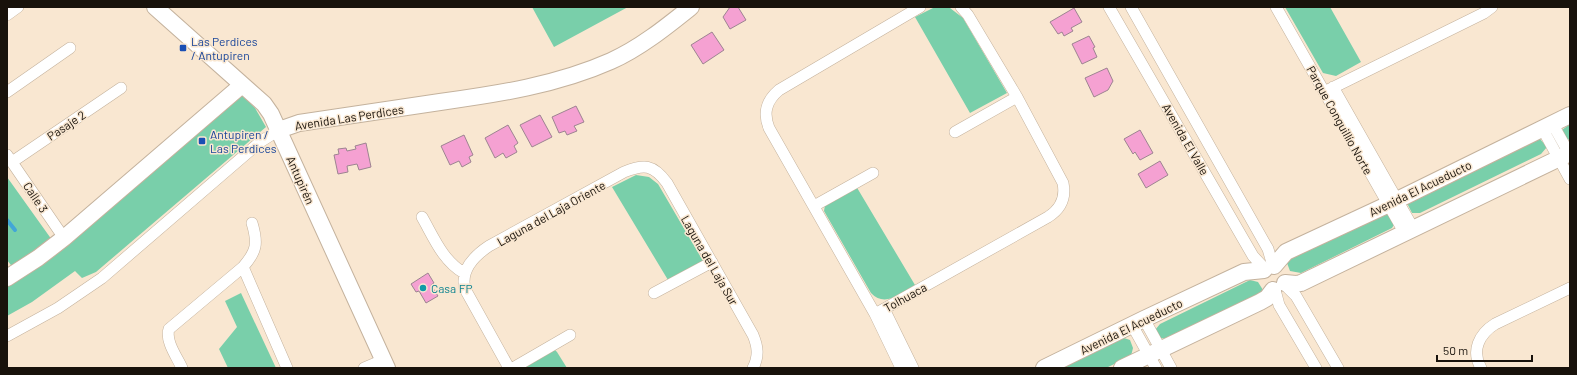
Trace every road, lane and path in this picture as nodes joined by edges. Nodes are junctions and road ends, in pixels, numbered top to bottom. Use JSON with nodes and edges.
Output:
{"nodes":[{"id":1,"x":18,"y":7,"type":"edge"},
{"id":2,"x":155,"y":7,"type":"edge"},
{"id":3,"x":691,"y":7,"type":"edge"},
{"id":4,"x":920,"y":7,"type":"edge"},
{"id":5,"x":961,"y":7,"type":"edge"},
{"id":6,"x":1127,"y":7,"type":"edge"},
{"id":7,"x":1131,"y":7,"type":"edge"},
{"id":8,"x":1276,"y":7,"type":"edge"},
{"id":9,"x":1492,"y":7,"type":"edge"},
{"id":10,"x":1111,"y":11,"type":"edge"},
{"id":11,"x":7,"y":15,"type":"edge"},
{"id":12,"x":70,"y":48,"type":"dead end"},
{"id":13,"x":242,"y":85,"type":"junction"},
{"id":14,"x":121,"y":88,"type":"dead end"},
{"id":15,"x":1329,"y":90,"type":"junction"},
{"id":16,"x":7,"y":92,"type":"edge"},
{"id":17,"x":1017,"y":97,"type":"junction"},
{"id":18,"x":1192,"y":115,"type":"junction"},
{"id":19,"x":1570,"y":115,"type":"edge"},
{"id":20,"x":1176,"y":123,"type":"junction"},
{"id":21,"x":1547,"y":126,"type":"junction"},
{"id":22,"x":279,"y":130,"type":"junction"},
{"id":23,"x":955,"y":132,"type":"dead end"},
{"id":24,"x":1567,"y":155,"type":"edge"},
{"id":25,"x":10,"y":159,"type":"edge"},
{"id":26,"x":647,"y":166,"type":"joint"},
{"id":27,"x":872,"y":173,"type":"dead end"},
{"id":28,"x":1570,"y":179,"type":"edge"},
{"id":29,"x":1392,"y":202,"type":"junction"},
{"id":30,"x":814,"y":206,"type":"junction"},
{"id":31,"x":422,"y":217,"type":"dead end"},
{"id":32,"x":252,"y":223,"type":"dead end"},
{"id":33,"x":1408,"y":230,"type":"junction"},
{"id":34,"x":64,"y":238,"type":"junction"},
{"id":35,"x":712,"y":262,"type":"junction"},
{"id":36,"x":243,"y":267,"type":"junction"},
{"id":37,"x":1269,"y":268,"type":"junction"},
{"id":38,"x":464,"y":273,"type":"junction"},
{"id":39,"x":7,"y":277,"type":"edge"},
{"id":40,"x":1279,"y":287,"type":"junction"},
{"id":41,"x":1570,"y":288,"type":"edge"},
{"id":42,"x":654,"y":292,"type":"dead end"},
{"id":43,"x":880,"y":311,"type":"junction"},
{"id":44,"x":1138,"y":322,"type":"junction"},
{"id":45,"x":570,"y":335,"type":"dead end"},
{"id":46,"x":7,"y":336,"type":"edge"},
{"id":47,"x":1155,"y":358,"type":"edge"},
{"id":48,"x":385,"y":364,"type":"edge"},
{"id":49,"x":754,"y":365,"type":"edge"},
{"id":50,"x":182,"y":368,"type":"edge"},
{"id":51,"x":288,"y":368,"type":"edge"},
{"id":52,"x":364,"y":368,"type":"edge"},
{"id":53,"x":509,"y":368,"type":"edge"},
{"id":54,"x":513,"y":368,"type":"edge"},
{"id":55,"x":901,"y":368,"type":"edge"},
{"id":56,"x":912,"y":368,"type":"edge"},
{"id":57,"x":1044,"y":368,"type":"edge"},
{"id":58,"x":1122,"y":368,"type":"edge"},
{"id":59,"x":1171,"y":368,"type":"edge"},
{"id":60,"x":1316,"y":368,"type":"edge"},
{"id":61,"x":1338,"y":368,"type":"edge"},
{"id":62,"x":1481,"y":368,"type":"edge"}],
"edges":[{"from":1,"to":11,"type":"street"},
{"from":2,"to":13,"type":"street","name":"Antupirén"},
{"from":3,"to":22,"type":"street","name":"Avenida Las Perdices"},
{"from":4,"to":30,"type":"street","name":"Tolhuaca"},
{"from":5,"to":17,"type":"street","name":"Tolhuaca"},
{"from":6,"to":10,"type":"street"},
{"from":7,"to":18,"type":"street","name":"Avenida El Valle"},
{"from":8,"to":15,"type":"street","name":"Parque Conguillío Norte"},
{"from":9,"to":15,"type":"street"},
{"from":10,"to":20,"type":"street","name":"Avenida El Valle"},
{"from":12,"to":16,"type":"street"},
{"from":13,"to":22,"type":"street","name":"Antupirén"},
{"from":13,"to":34,"type":"street"},
{"from":14,"to":25,"type":"street","name":"Pasaje 2"},
{"from":15,"to":29,"type":"street","name":"Parque Conguillío Norte"},
{"from":17,"to":23,"type":"street"},
{"from":17,"to":43,"type":"street","name":"Tolhuaca"},
{"from":18,"to":20,"type":"street"},
{"from":18,"to":37,"type":"street","name":"Avenida El Valle"},
{"from":19,"to":21,"type":"street","name":"Avenida El Acueducto"},
{"from":20,"to":37,"type":"street","name":"Avenida El Valle"},
{"from":21,"to":24,"type":"street"},
{"from":21,"to":29,"type":"street","name":"Avenida El Acueducto"},
{"from":22,"to":46,"type":"street","name":"Avenida Las Perdices"},
{"from":22,"to":48,"type":"street","name":"Antupirén"},
{"from":24,"to":28,"type":"street"},
{"from":24,"to":33,"type":"street"},
{"from":25,"to":34,"type":"street","name":"Calle 3"},
{"from":26,"to":35,"type":"street","name":"Laguna del Laja Sur"},
{"from":26,"to":38,"type":"street","name":"Laguna del Laja Oriente"},
{"from":27,"to":30,"type":"street"},
{"from":29,"to":33,"type":"street","name":"Parque Conguillío Norte"},
{"from":29,"to":37,"type":"street","name":"Avenida El Acueducto"},
{"from":30,"to":43,"type":"street","name":"Tolhuaca"},
{"from":31,"to":38,"type":"street"},
{"from":32,"to":36,"type":"street"},
{"from":33,"to":40,"type":"street"},
{"from":34,"to":39,"type":"street"},
{"from":35,"to":42,"type":"street"},
{"from":35,"to":49,"type":"street","name":"Laguna del Laja Sur"},
{"from":36,"to":50,"type":"street"},
{"from":36,"to":51,"type":"street"},
{"from":37,"to":40,"type":"street"},
{"from":37,"to":40,"type":"street"},
{"from":37,"to":44,"type":"street","name":"Avenida El Acueducto"},
{"from":38,"to":53,"type":"street"},
{"from":40,"to":47,"type":"street"},
{"from":40,"to":60,"type":"street"},
{"from":40,"to":61,"type":"street"},
{"from":41,"to":62,"type":"street"},
{"from":43,"to":55,"type":"street"},
{"from":43,"to":56,"type":"street"},
{"from":44,"to":47,"type":"street"},
{"from":44,"to":57,"type":"street","name":"Avenida El Acueducto"},
{"from":45,"to":54,"type":"street"},
{"from":47,"to":58,"type":"street"},
{"from":47,"to":59,"type":"street"},
{"from":48,"to":52,"type":"street"}]}
